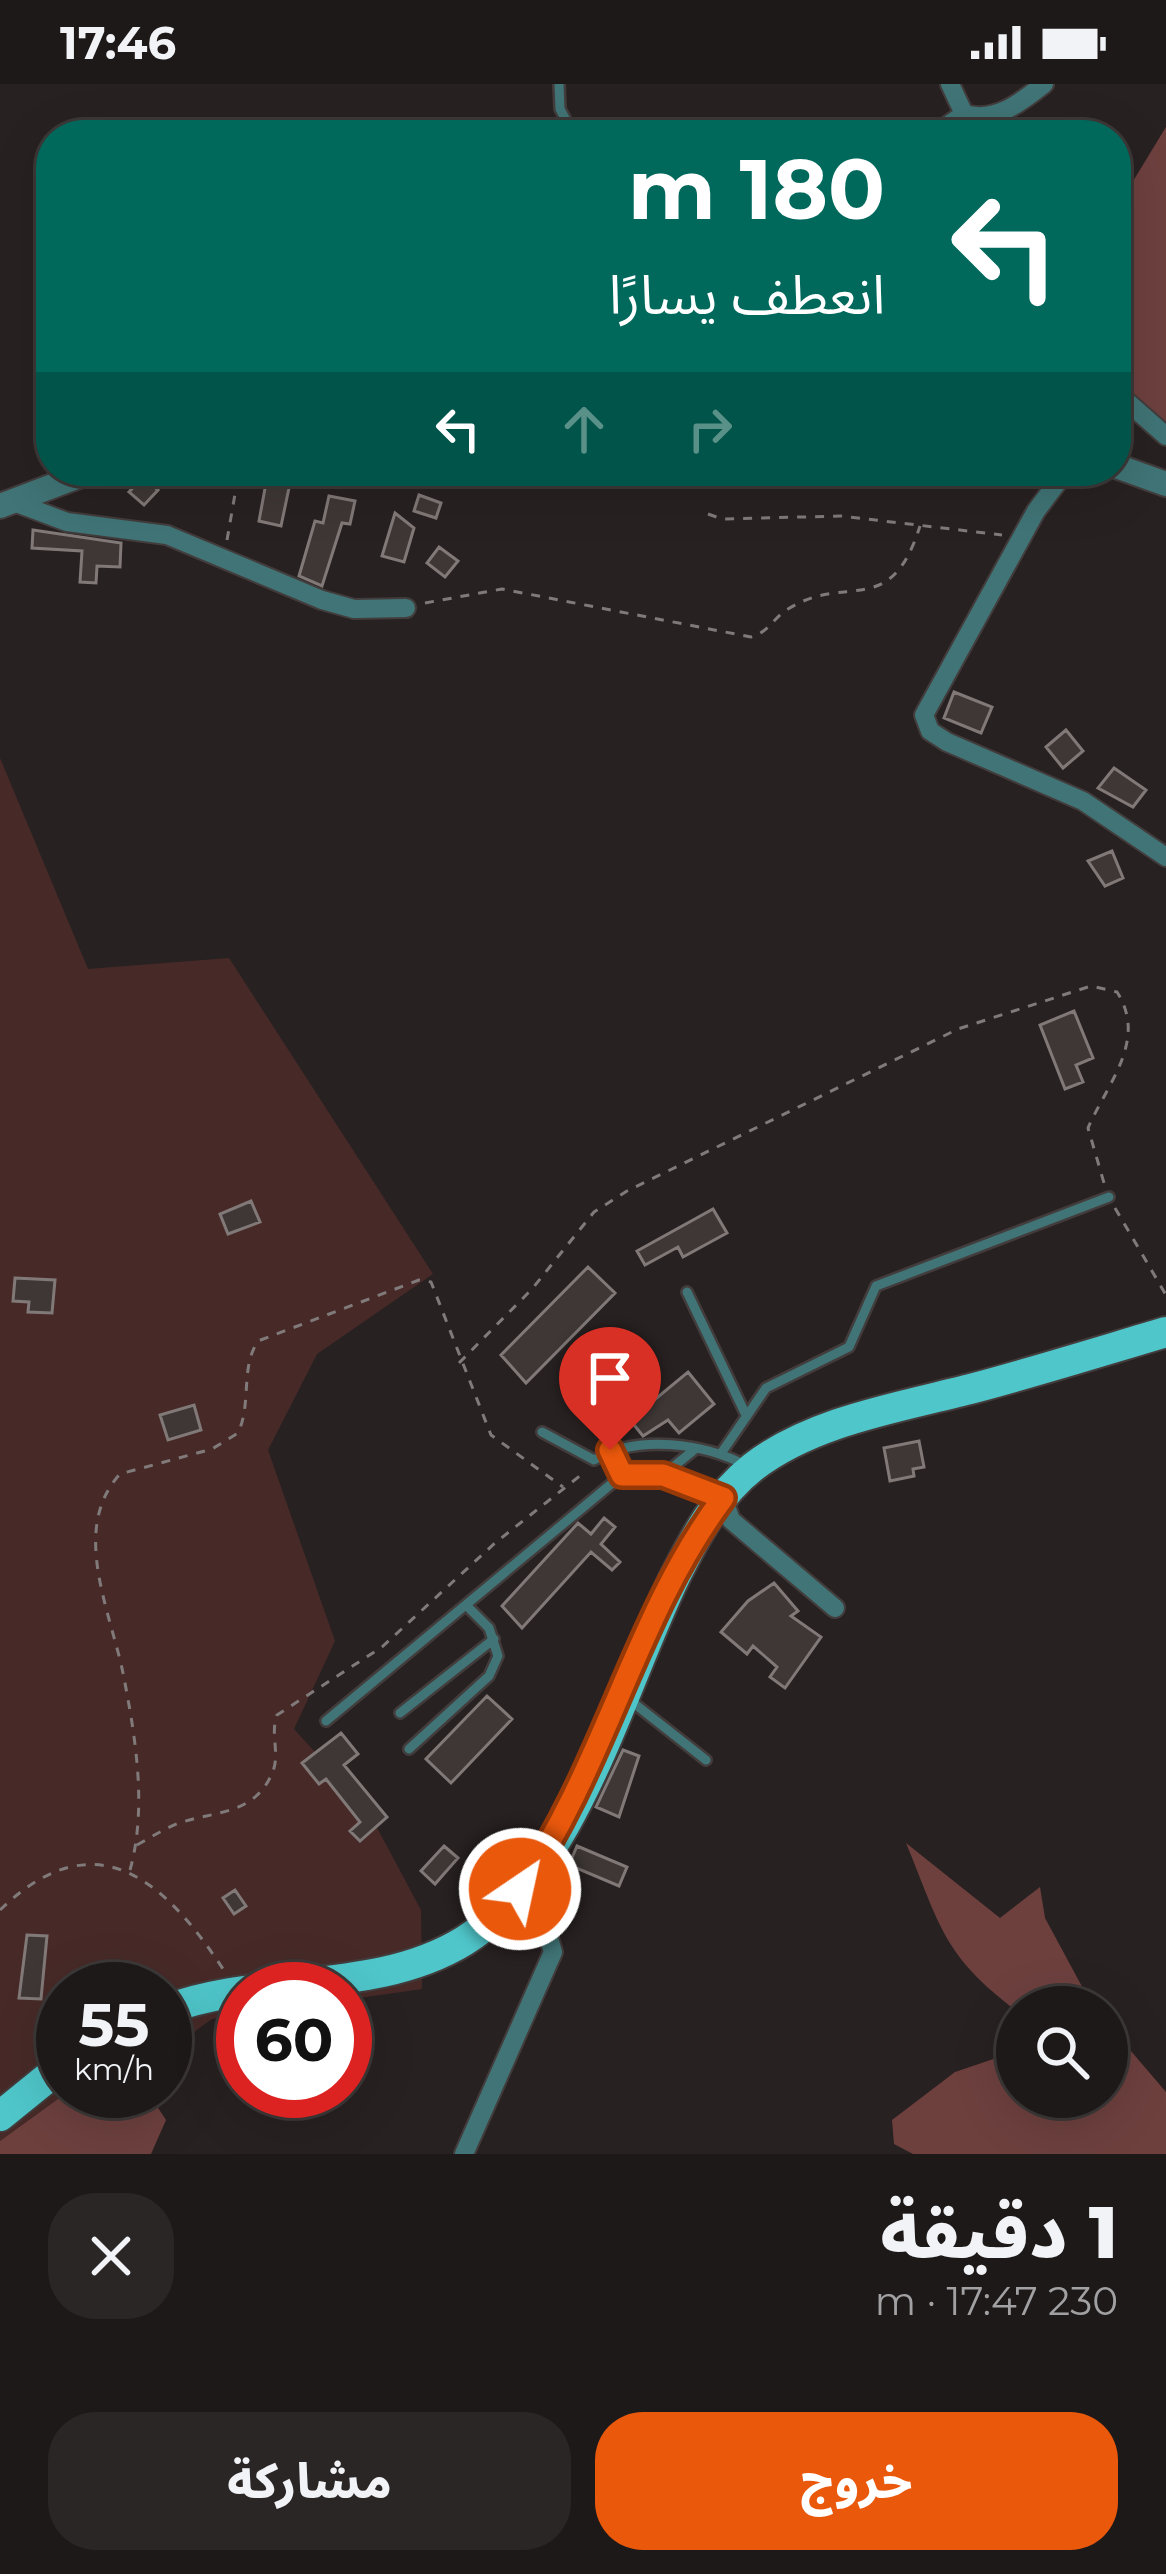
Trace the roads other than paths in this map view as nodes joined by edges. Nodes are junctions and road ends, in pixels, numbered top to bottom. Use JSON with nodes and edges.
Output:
{"nodes":[{"id":1,"x":560,"y":84,"type":"edge"},
{"id":2,"x":950,"y":84,"type":"edge"},
{"id":3,"x":1044,"y":84,"type":"edge"},
{"id":4,"x":972,"y":116,"type":"junction"},
{"id":5,"x":566,"y":120,"type":"edge"},
{"id":6,"x":964,"y":120,"type":"edge"},
{"id":7,"x":977,"y":120,"type":"edge"},
{"id":8,"x":1131,"y":405,"type":"edge"},
{"id":9,"x":1166,"y":436,"type":"edge"},
{"id":10,"x":1131,"y":471,"type":"edge"},
{"id":11,"x":1166,"y":484,"type":"edge"},
{"id":12,"x":53,"y":486,"type":"edge"},
{"id":13,"x":1056,"y":486,"type":"edge"},
{"id":14,"x":7,"y":504,"type":"edge"},
{"id":15,"x":406,"y":608,"type":"road end"},
{"id":16,"x":1166,"y":857,"type":"edge"},
{"id":17,"x":1109,"y":1197,"type":"road end"},
{"id":18,"x":687,"y":1292,"type":"dead end"},
{"id":19,"x":1166,"y":1332,"type":"edge"},
{"id":20,"x":745,"y":1413,"type":"junction"},
{"id":21,"x":542,"y":1432,"type":"dead end"},
{"id":22,"x":699,"y":1448,"type":"junction"},
{"id":23,"x":610,"y":1450,"type":"junction"},
{"id":24,"x":722,"y":1452,"type":"junction"},
{"id":25,"x":752,"y":1468,"type":"junction"},
{"id":26,"x":622,"y":1475,"type":"junction"},
{"id":27,"x":663,"y":1475,"type":"junction"},
{"id":28,"x":723,"y":1498,"type":"junction"},
{"id":29,"x":466,"y":1605,"type":"junction"},
{"id":30,"x":835,"y":1608,"type":"dead end"},
{"id":31,"x":494,"y":1639,"type":"junction"},
{"id":32,"x":622,"y":1694,"type":"junction"},
{"id":33,"x":400,"y":1713,"type":"dead end"},
{"id":34,"x":326,"y":1721,"type":"dead end"},
{"id":35,"x":409,"y":1749,"type":"dead end"},
{"id":36,"x":706,"y":1760,"type":"dead end"},
{"id":37,"x":520,"y":1889,"type":"junction"},
{"id":38,"x":192,"y":2002,"type":"edge"},
{"id":39,"x":36,"y":2087,"type":"edge"},
{"id":40,"x":0,"y":2116,"type":"edge"},
{"id":41,"x":464,"y":2154,"type":"edge"}],
"edges":[{"from":1,"to":5,"type":"lane"},
{"from":2,"to":4,"type":"street"},
{"from":3,"to":4,"type":"street"},
{"from":4,"to":6,"type":"street"},
{"from":4,"to":7,"type":"street"},
{"from":8,"to":9,"type":"street"},
{"from":10,"to":11,"type":"street"},
{"from":12,"to":14,"type":"street"},
{"from":13,"to":16,"type":"street"},
{"from":14,"to":15,"type":"street"},
{"from":17,"to":20,"type":"lane"},
{"from":18,"to":20,"type":"lane"},
{"from":19,"to":25,"type":"main road"},
{"from":20,"to":24,"type":"lane"},
{"from":21,"to":23,"type":"lane"},
{"from":22,"to":23,"type":"lane"},
{"from":22,"to":24,"type":"lane"},
{"from":22,"to":27,"type":"lane"},
{"from":23,"to":26,"type":"lane"},
{"from":24,"to":25,"type":"lane"},
{"from":25,"to":28,"type":"main road"},
{"from":26,"to":27,"type":"lane"},
{"from":26,"to":29,"type":"lane"},
{"from":27,"to":28,"type":"lane"},
{"from":28,"to":30,"type":"street"},
{"from":28,"to":32,"type":"main road"},
{"from":29,"to":31,"type":"lane"},
{"from":29,"to":34,"type":"lane"},
{"from":31,"to":33,"type":"lane"},
{"from":31,"to":35,"type":"lane"},
{"from":32,"to":36,"type":"lane"},
{"from":32,"to":37,"type":"main road"},
{"from":37,"to":38,"type":"main road"},
{"from":37,"to":41,"type":"street"},
{"from":39,"to":40,"type":"main road"}]}
